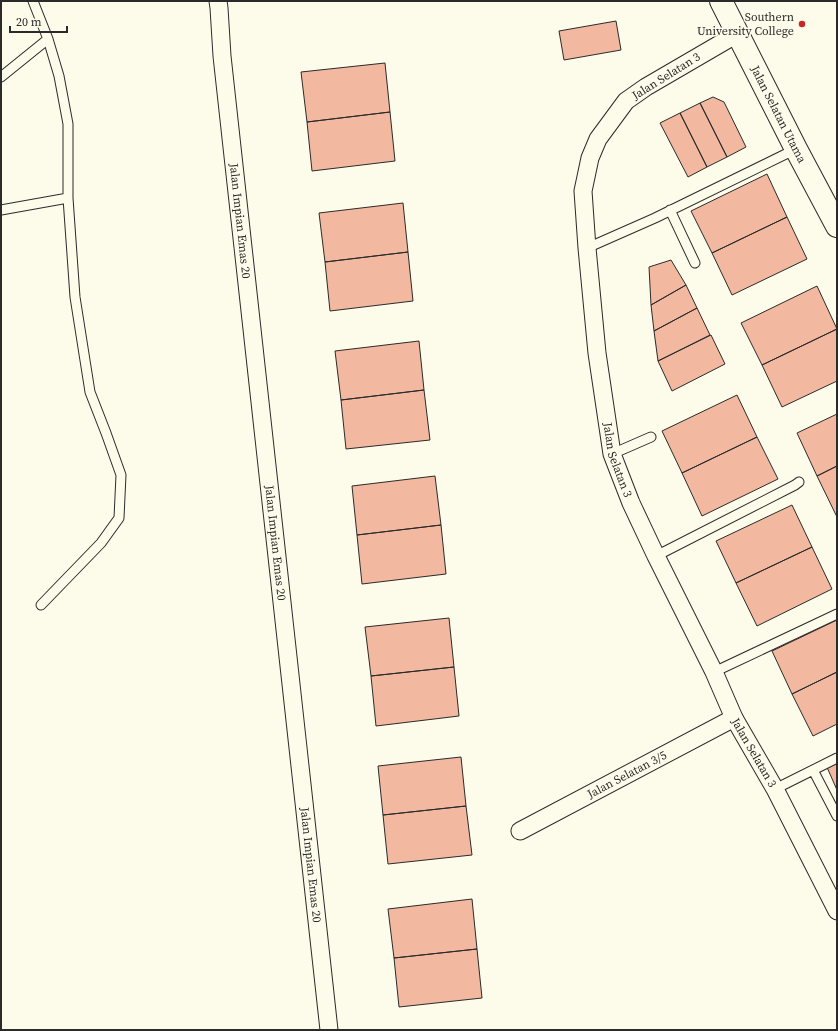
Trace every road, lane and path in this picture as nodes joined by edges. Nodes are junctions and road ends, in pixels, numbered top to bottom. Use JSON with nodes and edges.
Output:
{"nodes":[{"id":1,"x":33,"y":1,"type":"edge"},
{"id":2,"x":218,"y":1,"type":"edge"},
{"id":3,"x":721,"y":1,"type":"edge"},
{"id":4,"x":737,"y":34,"type":"junction"},
{"id":5,"x":48,"y":39,"type":"junction"},
{"id":6,"x":1,"y":77,"type":"edge"},
{"id":7,"x":796,"y":149,"type":"junction"},
{"id":8,"x":68,"y":198,"type":"junction"},
{"id":9,"x":1,"y":210,"type":"edge"},
{"id":10,"x":670,"y":210,"type":"junction"},
{"id":11,"x":837,"y":226,"type":"edge"},
{"id":12,"x":587,"y":248,"type":"junction"},
{"id":13,"x":695,"y":263,"type":"dead end"},
{"id":14,"x":651,"y":437,"type":"dead end"},
{"id":15,"x":612,"y":454,"type":"junction"},
{"id":16,"x":799,"y":482,"type":"dead end"},
{"id":17,"x":656,"y":556,"type":"junction"},
{"id":18,"x":41,"y":605,"type":"dead end"},
{"id":19,"x":837,"y":614,"type":"edge"},
{"id":20,"x":714,"y":672,"type":"junction"},
{"id":21,"x":734,"y":718,"type":"junction"},
{"id":22,"x":837,"y":758,"type":"edge"},
{"id":23,"x":813,"y":770,"type":"junction"},
{"id":24,"x":775,"y":788,"type":"junction"},
{"id":25,"x":837,"y":816,"type":"edge"},
{"id":26,"x":520,"y":831,"type":"dead end"},
{"id":27,"x":835,"y":903,"type":"edge"},
{"id":28,"x":329,"y":1030,"type":"edge"}],
"edges":[{"from":1,"to":5,"type":"lane"},
{"from":2,"to":28,"type":"street","name":"Jalan Impian Emas 20"},
{"from":3,"to":4,"type":"street","name":"Jalan Selatan Utama"},
{"from":4,"to":7,"type":"street","name":"Jalan Selatan Utama"},
{"from":4,"to":12,"type":"street","name":"Jalan Selatan 3"},
{"from":5,"to":6,"type":"lane"},
{"from":5,"to":8,"type":"lane"},
{"from":7,"to":10,"type":"lane"},
{"from":7,"to":11,"type":"street","name":"Jalan Selatan Utama"},
{"from":8,"to":9,"type":"lane"},
{"from":8,"to":18,"type":"lane"},
{"from":10,"to":12,"type":"lane"},
{"from":10,"to":13,"type":"lane"},
{"from":12,"to":15,"type":"street","name":"Jalan Selatan 3"},
{"from":14,"to":15,"type":"lane"},
{"from":15,"to":17,"type":"street","name":"Jalan Selatan 3"},
{"from":16,"to":17,"type":"lane"},
{"from":17,"to":20,"type":"street","name":"Jalan Selatan 3"},
{"from":19,"to":20,"type":"lane"},
{"from":20,"to":21,"type":"street","name":"Jalan Selatan 3"},
{"from":21,"to":24,"type":"street","name":"Jalan Selatan 3"},
{"from":21,"to":26,"type":"street","name":"Jalan Selatan 3/5"},
{"from":22,"to":23,"type":"lane"},
{"from":23,"to":24,"type":"lane"},
{"from":23,"to":25,"type":"lane"},
{"from":24,"to":27,"type":"street","name":"Jalan Selatan 3"}]}
